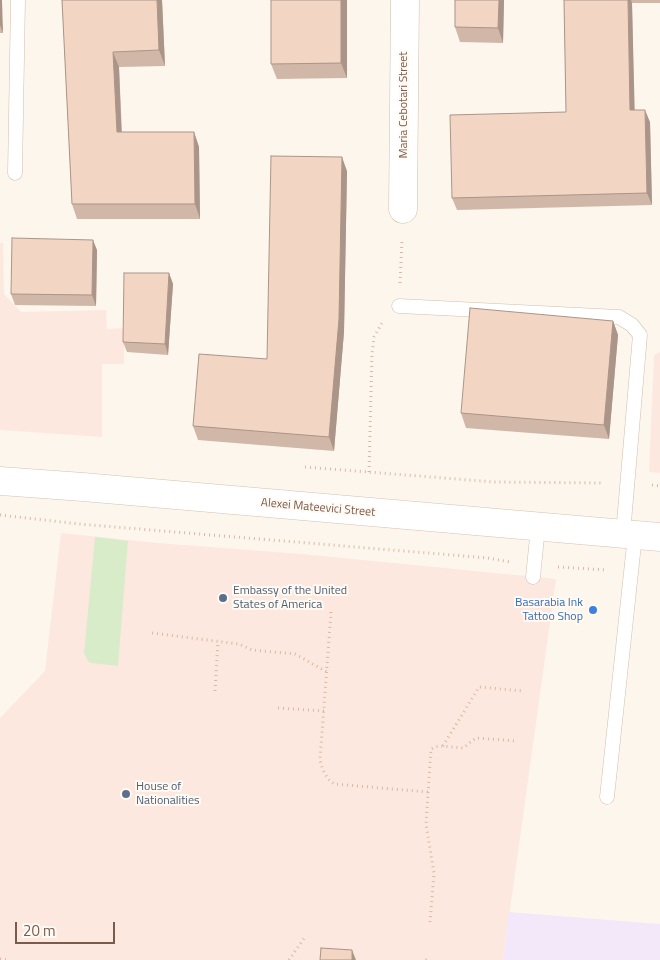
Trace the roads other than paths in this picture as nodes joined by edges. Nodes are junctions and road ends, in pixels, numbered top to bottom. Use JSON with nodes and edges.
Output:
{"nodes":[{"id":1,"x":18,"y":0,"type":"edge"},
{"id":2,"x":405,"y":0,"type":"edge"},
{"id":3,"x":15,"y":173,"type":"dead end"},
{"id":4,"x":403,"y":209,"type":"road end"},
{"id":5,"x":399,"y":306,"type":"road end"},
{"id":6,"x":0,"y":481,"type":"edge"},
{"id":7,"x":538,"y":527,"type":"junction"},
{"id":8,"x":639,"y":535,"type":"edge"},
{"id":9,"x":534,"y":572,"type":"road end"},
{"id":10,"x":607,"y":797,"type":"dead end"}],
"edges":[{"from":1,"to":3,"type":"lane"},
{"from":2,"to":4,"type":"main road","name":"Maria Cebotari Street"},
{"from":5,"to":8,"type":"lane"},
{"from":6,"to":7,"type":"main road","name":"Alexei Mateevici Street"},
{"from":7,"to":8,"type":"main road","name":"Alexei Mateevici Street"},
{"from":7,"to":9,"type":"lane"},
{"from":8,"to":10,"type":"lane"}]}
